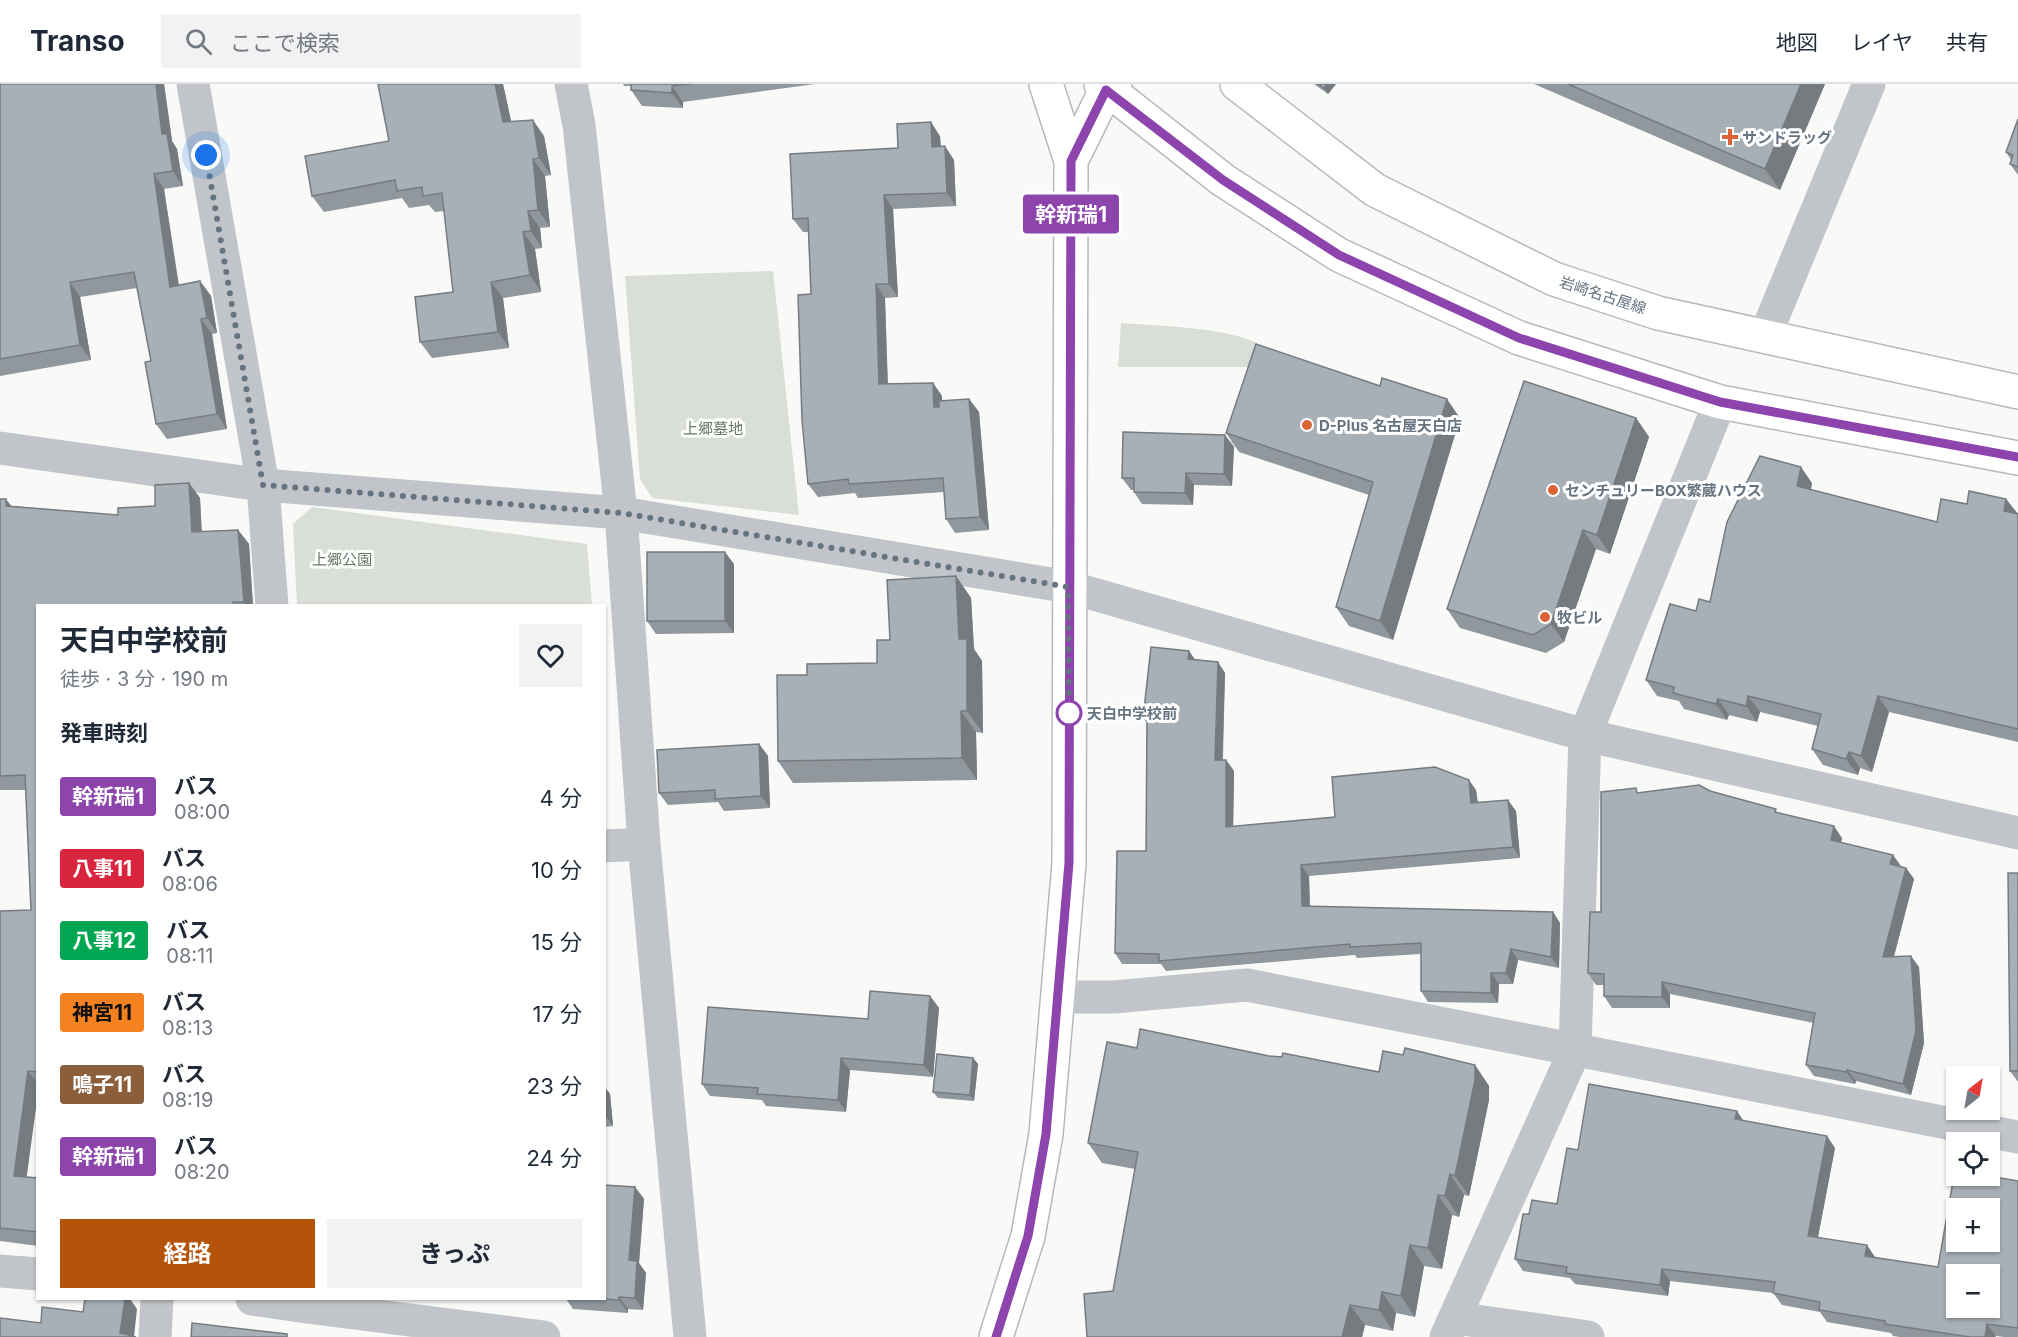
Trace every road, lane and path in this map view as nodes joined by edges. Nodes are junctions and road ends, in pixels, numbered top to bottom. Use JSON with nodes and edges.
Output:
{"nodes":[{"id":1,"x":193,"y":84,"type":"edge"},
{"id":2,"x":571,"y":84,"type":"edge"},
{"id":3,"x":1046,"y":84,"type":"edge"},
{"id":4,"x":1237,"y":84,"type":"edge"},
{"id":5,"x":1869,"y":84,"type":"edge"},
{"id":6,"x":1107,"y":86,"type":"edge"},
{"id":7,"x":1071,"y":161,"type":"junction"},
{"id":8,"x":1765,"y":336,"type":"junction"},
{"id":9,"x":2018,"y":392,"type":"edge"},
{"id":10,"x":1720,"y":402,"type":"junction"},
{"id":11,"x":0,"y":448,"type":"edge"},
{"id":12,"x":2018,"y":458,"type":"edge"},
{"id":13,"x":263,"y":485,"type":"junction"},
{"id":14,"x":621,"y":513,"type":"junction"},
{"id":15,"x":1068,"y":587,"type":"junction"},
{"id":16,"x":272,"y":604,"type":"edge"},
{"id":17,"x":1585,"y":735,"type":"junction"},
{"id":18,"x":2018,"y":833,"type":"edge"},
{"id":19,"x":644,"y":844,"type":"junction"},
{"id":20,"x":606,"y":846,"type":"edge"},
{"id":21,"x":1059,"y":997,"type":"junction"},
{"id":22,"x":1575,"y":1050,"type":"junction"},
{"id":23,"x":2018,"y":1137,"type":"edge"},
{"id":24,"x":0,"y":1271,"type":"edge"},
{"id":25,"x":36,"y":1274,"type":"edge"},
{"id":26,"x":158,"y":1300,"type":"edge"},
{"id":27,"x":266,"y":1300,"type":"edge"},
{"id":28,"x":307,"y":1303,"type":"edge"},
{"id":29,"x":1451,"y":1328,"type":"edge"},
{"id":30,"x":156,"y":1337,"type":"edge"},
{"id":31,"x":544,"y":1337,"type":"edge"},
{"id":32,"x":690,"y":1337,"type":"edge"},
{"id":33,"x":996,"y":1337,"type":"edge"},
{"id":34,"x":1588,"y":1337,"type":"edge"}],
"edges":[{"from":1,"to":13,"type":"street"},
{"from":2,"to":14,"type":"street"},
{"from":3,"to":7,"type":"main road"},
{"from":4,"to":8,"type":"main road","name":"岩崎名古屋線"},
{"from":5,"to":8,"type":"street"},
{"from":6,"to":7,"type":"main road"},
{"from":6,"to":10,"type":"main road"},
{"from":7,"to":15,"type":"main road"},
{"from":8,"to":9,"type":"main road","name":"岩崎名古屋線"},
{"from":10,"to":12,"type":"main road"},
{"from":10,"to":17,"type":"street"},
{"from":11,"to":13,"type":"street"},
{"from":13,"to":14,"type":"street"},
{"from":13,"to":16,"type":"street"},
{"from":14,"to":15,"type":"street"},
{"from":14,"to":19,"type":"street"},
{"from":15,"to":17,"type":"street"},
{"from":15,"to":21,"type":"main road"},
{"from":17,"to":18,"type":"street"},
{"from":17,"to":22,"type":"street"},
{"from":19,"to":20,"type":"street"},
{"from":19,"to":32,"type":"street"},
{"from":21,"to":22,"type":"street"},
{"from":21,"to":33,"type":"main road"},
{"from":22,"to":23,"type":"street"},
{"from":22,"to":29,"type":"street"},
{"from":24,"to":25,"type":"street"},
{"from":26,"to":30,"type":"street"},
{"from":27,"to":28,"type":"street"},
{"from":28,"to":31,"type":"street"},
{"from":29,"to":34,"type":"street"}]}
